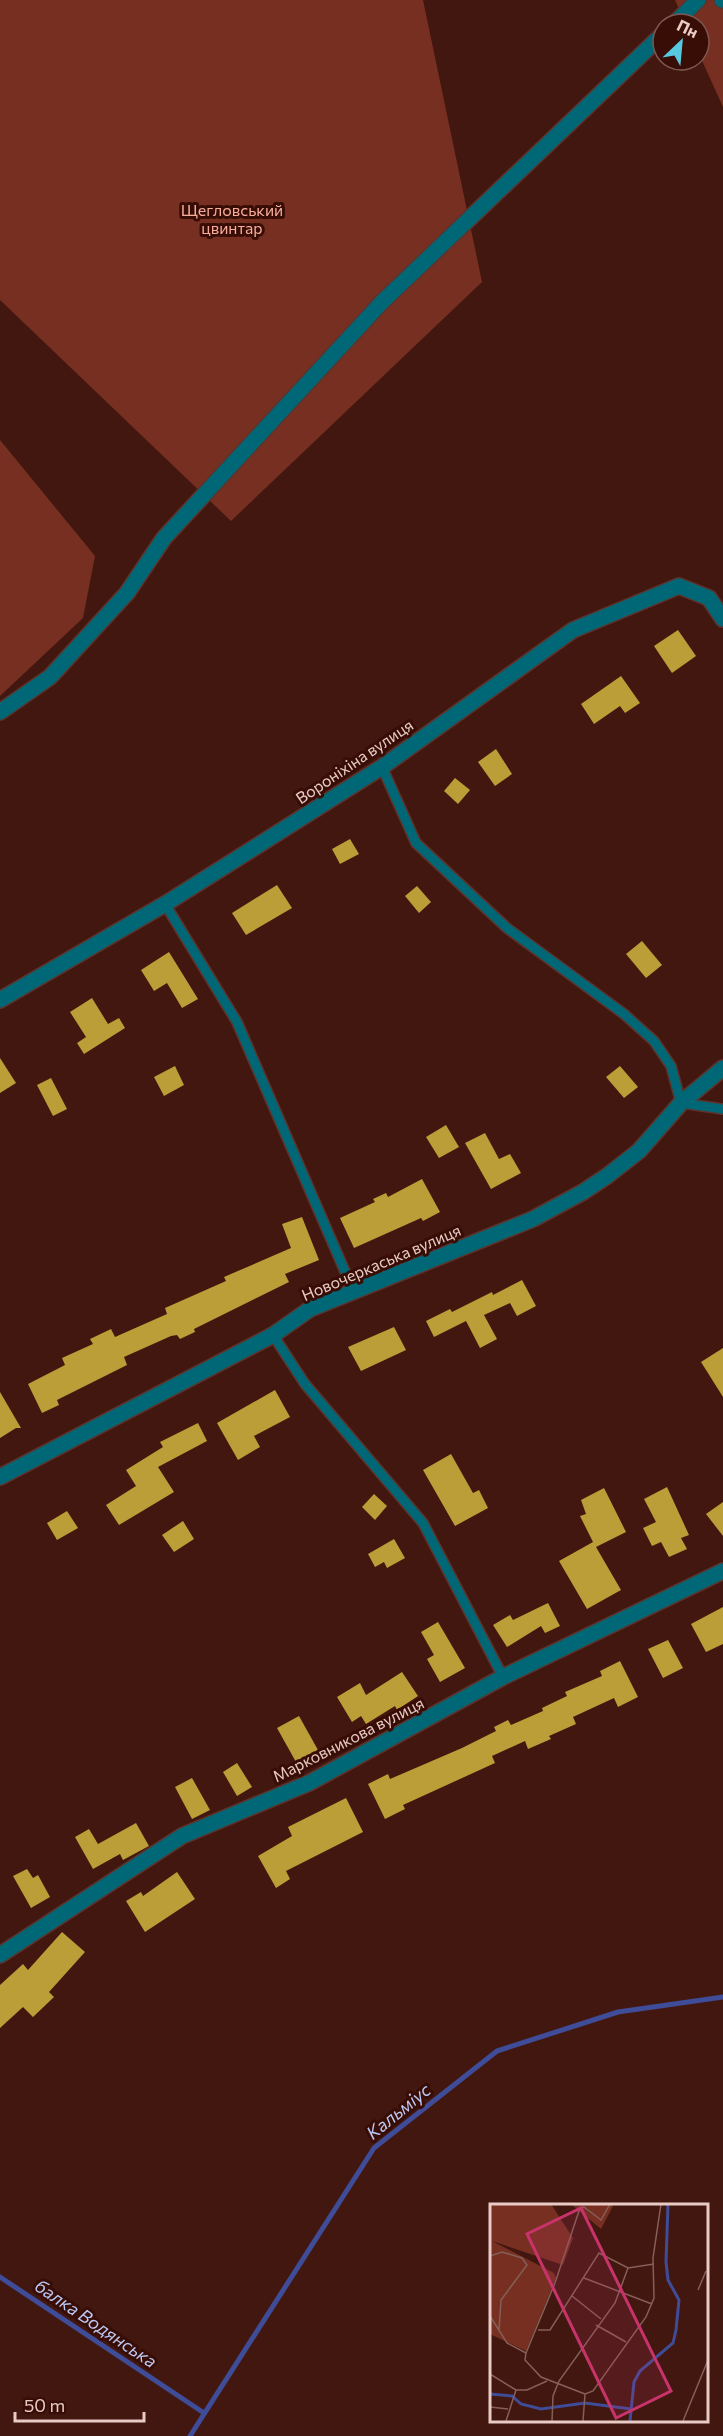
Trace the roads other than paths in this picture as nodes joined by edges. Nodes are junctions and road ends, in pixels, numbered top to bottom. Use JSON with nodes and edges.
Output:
{"nodes":[{"id":1,"x":698,"y":0,"type":"edge"},
{"id":2,"x":686,"y":12,"type":"edge"},
{"id":3,"x":651,"y":45,"type":"edge"},
{"id":4,"x":723,"y":619,"type":"edge"},
{"id":5,"x":0,"y":712,"type":"edge"},
{"id":6,"x":382,"y":767,"type":"junction"},
{"id":7,"x":165,"y":904,"type":"junction"},
{"id":8,"x":0,"y":1000,"type":"edge"},
{"id":9,"x":723,"y":1068,"type":"edge"},
{"id":10,"x":681,"y":1102,"type":"junction"},
{"id":11,"x":723,"y":1109,"type":"edge"},
{"id":12,"x":353,"y":1290,"type":"junction"},
{"id":13,"x":273,"y":1335,"type":"junction"},
{"id":14,"x":0,"y":1477,"type":"edge"},
{"id":15,"x":723,"y":1571,"type":"edge"},
{"id":16,"x":503,"y":1677,"type":"junction"},
{"id":17,"x":0,"y":1955,"type":"edge"}],
"edges":[{"from":1,"to":2,"type":"street"},
{"from":3,"to":5,"type":"street"},
{"from":4,"to":6,"type":"street","name":"Вороніхіна вулиця"},
{"from":6,"to":7,"type":"street","name":"Вороніхіна вулиця"},
{"from":6,"to":10,"type":"lane"},
{"from":7,"to":8,"type":"street","name":"Вороніхіна вулиця"},
{"from":7,"to":12,"type":"lane"},
{"from":9,"to":10,"type":"street","name":"Новочеркаська вулиця"},
{"from":10,"to":11,"type":"lane"},
{"from":10,"to":12,"type":"street","name":"Новочеркаська вулиця"},
{"from":12,"to":13,"type":"street","name":"Новочеркаська вулиця"},
{"from":13,"to":14,"type":"street","name":"Новочеркаська вулиця"},
{"from":13,"to":16,"type":"lane"},
{"from":15,"to":16,"type":"street","name":"Марковникова вулиця"},
{"from":16,"to":17,"type":"street","name":"Марковникова вулиця"}]}
